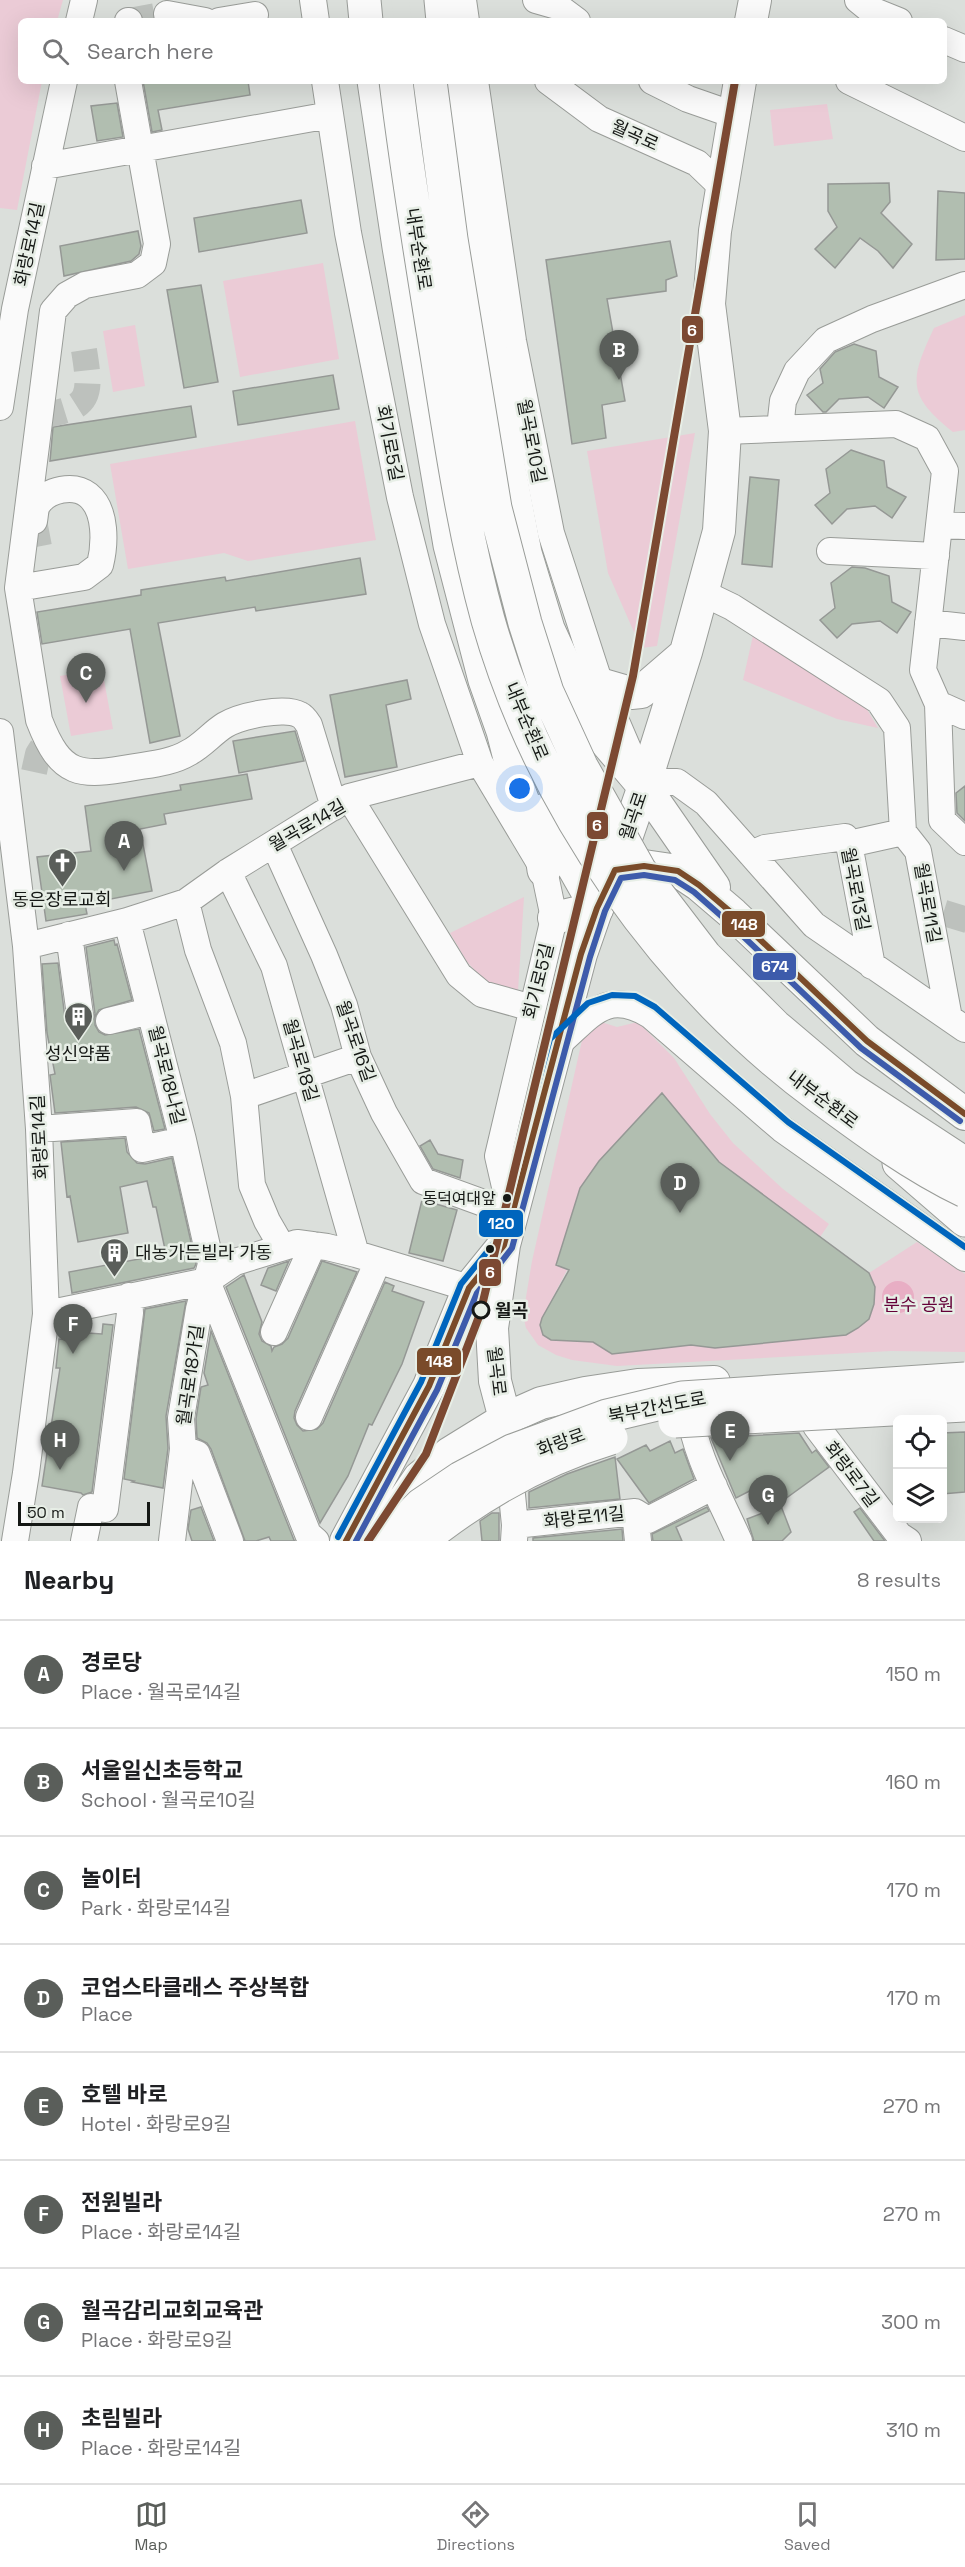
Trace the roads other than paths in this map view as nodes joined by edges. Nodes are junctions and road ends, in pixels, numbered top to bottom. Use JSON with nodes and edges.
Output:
{"nodes":[{"id":1,"x":84,"y":0,"type":"edge"},
{"id":2,"x":313,"y":0,"type":"edge"},
{"id":3,"x":364,"y":0,"type":"edge"},
{"id":4,"x":387,"y":0,"type":"edge"},
{"id":5,"x":421,"y":0,"type":"edge"},
{"id":6,"x":441,"y":0,"type":"edge"},
{"id":7,"x":463,"y":0,"type":"edge"},
{"id":8,"x":536,"y":0,"type":"edge"},
{"id":9,"x":755,"y":0,"type":"edge"},
{"id":10,"x":868,"y":3,"type":"edge"},
{"id":11,"x":167,"y":14,"type":"tunnel mouth"},
{"id":12,"x":255,"y":15,"type":"dead end"},
{"id":13,"x":80,"y":18,"type":"edge"},
{"id":14,"x":189,"y":18,"type":"edge"},
{"id":15,"x":237,"y":18,"type":"edge"},
{"id":16,"x":316,"y":18,"type":"edge"},
{"id":17,"x":366,"y":18,"type":"edge"},
{"id":18,"x":389,"y":18,"type":"edge"},
{"id":19,"x":423,"y":18,"type":"edge"},
{"id":20,"x":444,"y":18,"type":"edge"},
{"id":21,"x":466,"y":18,"type":"edge"},
{"id":22,"x":574,"y":18,"type":"edge"},
{"id":23,"x":752,"y":18,"type":"edge"},
{"id":24,"x":894,"y":18,"type":"edge"},
{"id":25,"x":947,"y":41,"type":"edge"},
{"id":26,"x":965,"y":49,"type":"edge"},
{"id":27,"x":63,"y":84,"type":"edge"},
{"id":28,"x":129,"y":84,"type":"edge"},
{"id":29,"x":325,"y":84,"type":"edge"},
{"id":30,"x":374,"y":84,"type":"edge"},
{"id":31,"x":396,"y":84,"type":"edge"},
{"id":32,"x":430,"y":84,"type":"edge"},
{"id":33,"x":451,"y":84,"type":"edge"},
{"id":34,"x":475,"y":84,"type":"edge"},
{"id":35,"x":552,"y":84,"type":"edge"},
{"id":36,"x":657,"y":84,"type":"edge"},
{"id":37,"x":739,"y":84,"type":"edge"},
{"id":38,"x":855,"y":84,"type":"edge"},
{"id":39,"x":330,"y":115,"type":"junction"},
{"id":40,"x":734,"y":115,"type":"junction"},
{"id":41,"x":965,"y":138,"type":"edge"},
{"id":42,"x":140,"y":150,"type":"junction"},
{"id":43,"x":45,"y":166,"type":"junction"},
{"id":44,"x":722,"y":187,"type":"junction"},
{"id":45,"x":965,"y":285,"type":"edge"},
{"id":46,"x":0,"y":407,"type":"edge"},
{"id":47,"x":780,"y":428,"type":"junction"},
{"id":48,"x":725,"y":431,"type":"junction"},
{"id":49,"x":34,"y":521,"type":"tunnel mouth"},
{"id":50,"x":939,"y":525,"type":"junction"},
{"id":51,"x":965,"y":526,"type":"edge"},
{"id":52,"x":830,"y":551,"type":"dead end"},
{"id":53,"x":936,"y":556,"type":"junction"},
{"id":54,"x":18,"y":588,"type":"junction"},
{"id":55,"x":703,"y":593,"type":"junction"},
{"id":56,"x":928,"y":622,"type":"junction"},
{"id":57,"x":965,"y":627,"type":"edge"},
{"id":58,"x":686,"y":652,"type":"junction"},
{"id":59,"x":600,"y":684,"type":"junction"},
{"id":60,"x":938,"y":704,"type":"junction"},
{"id":61,"x":965,"y":716,"type":"edge"},
{"id":62,"x":503,"y":731,"type":"junction"},
{"id":63,"x":0,"y":732,"type":"edge"},
{"id":64,"x":480,"y":763,"type":"junction"},
{"id":65,"x":644,"y":786,"type":"junction"},
{"id":66,"x":341,"y":802,"type":"junction"},
{"id":67,"x":903,"y":832,"type":"junction"},
{"id":68,"x":965,"y":842,"type":"edge"},
{"id":69,"x":274,"y":844,"type":"junction"},
{"id":70,"x":849,"y":844,"type":"junction"},
{"id":71,"x":751,"y":854,"type":"junction"},
{"id":72,"x":542,"y":860,"type":"junction"},
{"id":73,"x":630,"y":868,"type":"junction"},
{"id":74,"x":228,"y":872,"type":"junction"},
{"id":75,"x":186,"y":902,"type":"junction"},
{"id":76,"x":734,"y":914,"type":"junction"},
{"id":77,"x":577,"y":920,"type":"junction"},
{"id":78,"x":127,"y":921,"type":"junction"},
{"id":79,"x":69,"y":936,"type":"junction"},
{"id":80,"x":26,"y":946,"type":"junction"},
{"id":81,"x":872,"y":966,"type":"junction"},
{"id":82,"x":532,"y":1008,"type":"junction"},
{"id":83,"x":150,"y":1011,"type":"junction"},
{"id":84,"x":80,"y":1015,"type":"dead end"},
{"id":85,"x":109,"y":1021,"type":"dead end"},
{"id":86,"x":957,"y":1024,"type":"edge"},
{"id":87,"x":558,"y":1044,"type":"junction"},
{"id":88,"x":358,"y":1057,"type":"junction"},
{"id":89,"x":305,"y":1075,"type":"junction"},
{"id":90,"x":244,"y":1096,"type":"junction"},
{"id":91,"x":965,"y":1114,"type":"edge"},
{"id":92,"x":852,"y":1121,"type":"junction"},
{"id":93,"x":39,"y":1129,"type":"junction"},
{"id":94,"x":183,"y":1140,"type":"junction"},
{"id":95,"x":965,"y":1164,"type":"edge"},
{"id":96,"x":965,"y":1191,"type":"edge"},
{"id":97,"x":511,"y":1213,"type":"junction"},
{"id":98,"x":965,"y":1220,"type":"edge"},
{"id":99,"x":313,"y":1245,"type":"junction"},
{"id":100,"x":504,"y":1245,"type":"junction"},
{"id":101,"x":282,"y":1248,"type":"junction"},
{"id":102,"x":367,"y":1257,"type":"junction"},
{"id":103,"x":965,"y":1258,"type":"edge"},
{"id":104,"x":207,"y":1281,"type":"junction"},
{"id":105,"x":469,"y":1288,"type":"junction"},
{"id":106,"x":129,"y":1296,"type":"junction"},
{"id":107,"x":46,"y":1314,"type":"junction"},
{"id":108,"x":274,"y":1332,"type":"dead end"},
{"id":109,"x":965,"y":1373,"type":"edge"},
{"id":110,"x":965,"y":1379,"type":"edge"},
{"id":111,"x":965,"y":1385,"type":"edge"},
{"id":112,"x":813,"y":1398,"type":"junction"},
{"id":113,"x":965,"y":1405,"type":"edge"},
{"id":114,"x":689,"y":1408,"type":"junction"},
{"id":115,"x":309,"y":1418,"type":"dead end"},
{"id":116,"x":505,"y":1419,"type":"junction"},
{"id":117,"x":183,"y":1449,"type":"junction"},
{"id":118,"x":509,"y":1462,"type":"junction"},
{"id":119,"x":714,"y":1486,"type":"junction"},
{"id":120,"x":635,"y":1512,"type":"junction"},
{"id":121,"x":514,"y":1533,"type":"edge"},
{"id":122,"x":15,"y":1541,"type":"edge"},
{"id":123,"x":84,"y":1541,"type":"edge"},
{"id":124,"x":172,"y":1541,"type":"edge"},
{"id":125,"x":230,"y":1541,"type":"edge"},
{"id":126,"x":316,"y":1541,"type":"edge"},
{"id":127,"x":346,"y":1541,"type":"edge"},
{"id":128,"x":376,"y":1541,"type":"edge"},
{"id":129,"x":385,"y":1541,"type":"edge"},
{"id":130,"x":395,"y":1541,"type":"edge"},
{"id":131,"x":421,"y":1541,"type":"edge"},
{"id":132,"x":638,"y":1541,"type":"edge"},
{"id":133,"x":739,"y":1541,"type":"edge"},
{"id":134,"x":908,"y":1541,"type":"edge"}],
"edges":[{"from":1,"to":13,"type":"street"},
{"from":2,"to":16,"type":"street"},
{"from":3,"to":17,"type":"highway"},
{"from":4,"to":18,"type":"highway"},
{"from":5,"to":19,"type":"highway"},
{"from":6,"to":20,"type":"highway"},
{"from":7,"to":21,"type":"street"},
{"from":8,"to":22,"type":"street"},
{"from":9,"to":23,"type":"main road"},
{"from":10,"to":24,"type":"street"},
{"from":11,"to":14,"type":"street"},
{"from":12,"to":15,"type":"street"},
{"from":25,"to":26,"type":"street"},
{"from":27,"to":43,"type":"street","name":"화랑로14길"},
{"from":28,"to":42,"type":"street"},
{"from":29,"to":39,"type":"street","name":"회기로5길"},
{"from":30,"to":62,"type":"highway"},
{"from":31,"to":92,"type":"highway","name":"내부순환로","bridge":true},
{"from":32,"to":95,"type":"highway","name":"내부순환로","bridge":true},
{"from":33,"to":65,"type":"highway"},
{"from":34,"to":59,"type":"street","name":"월곡로10길"},
{"from":35,"to":44,"type":"street","name":"월곡로"},
{"from":36,"to":40,"type":"street"},
{"from":37,"to":40,"type":"main road","name":"월곡로"},
{"from":38,"to":41,"type":"street"},
{"from":39,"to":42,"type":"street"},
{"from":39,"to":64,"type":"street","name":"회기로5길"},
{"from":40,"to":44,"type":"main road","name":"월곡로"},
{"from":42,"to":43,"type":"street"},
{"from":42,"to":54,"type":"street"},
{"from":43,"to":46,"type":"street","name":"화랑로14길"},
{"from":44,"to":48,"type":"main road","name":"월곡로"},
{"from":45,"to":47,"type":"street"},
{"from":47,"to":48,"type":"street"},
{"from":47,"to":50,"type":"street"},
{"from":48,"to":55,"type":"main road","name":"월곡로"},
{"from":49,"to":54,"type":"street"},
{"from":50,"to":51,"type":"street"},
{"from":50,"to":53,"type":"street"},
{"from":52,"to":53,"type":"street"},
{"from":53,"to":56,"type":"street"},
{"from":54,"to":66,"type":"street"},
{"from":55,"to":58,"type":"main road","name":"월곡로"},
{"from":55,"to":67,"type":"street"},
{"from":56,"to":57,"type":"street"},
{"from":56,"to":60,"type":"street"},
{"from":58,"to":59,"type":"main road"},
{"from":58,"to":65,"type":"main road","name":"월곡로"},
{"from":59,"to":65,"type":"street","name":"월곡로10길"},
{"from":60,"to":61,"type":"street"},
{"from":60,"to":68,"type":"street"},
{"from":62,"to":72,"type":"highway"},
{"from":62,"to":77,"type":"highway"},
{"from":63,"to":80,"type":"street","name":"화랑로14길"},
{"from":64,"to":66,"type":"street"},
{"from":64,"to":72,"type":"street","name":"회기로5길"},
{"from":65,"to":71,"type":"street","name":"월곡로13길"},
{"from":65,"to":73,"type":"main road","name":"월곡로"},
{"from":65,"to":76,"type":"main road"},
{"from":66,"to":69,"type":"street","name":"월곡로14길"},
{"from":66,"to":82,"type":"street","name":"월곡로14길"},
{"from":67,"to":70,"type":"street"},
{"from":67,"to":86,"type":"street","name":"월곡로11길"},
{"from":69,"to":74,"type":"street","name":"월곡로14길"},
{"from":69,"to":88,"type":"street","name":"월곡로16길"},
{"from":70,"to":71,"type":"street","name":"월곡로13길"},
{"from":70,"to":81,"type":"street","name":"월곡로13길"},
{"from":71,"to":81,"type":"street","name":"월곡로13길"},
{"from":72,"to":77,"type":"street","name":"회기로5길"},
{"from":73,"to":76,"type":"main road"},
{"from":73,"to":77,"type":"main road","name":"월곡로"},
{"from":74,"to":75,"type":"street","name":"월곡로14길"},
{"from":74,"to":89,"type":"street","name":"월곡로18길"},
{"from":75,"to":78,"type":"street","name":"월곡로14길"},
{"from":75,"to":90,"type":"street"},
{"from":76,"to":91,"type":"main road"},
{"from":77,"to":82,"type":"street","name":"회기로5길"},
{"from":77,"to":87,"type":"main road","name":"월곡로"},
{"from":78,"to":79,"type":"street","name":"월곡로14길"},
{"from":78,"to":83,"type":"street","name":"월곡로18나길"},
{"from":79,"to":80,"type":"street","name":"월곡로14길"},
{"from":79,"to":84,"type":"street"},
{"from":80,"to":93,"type":"street","name":"화랑로14길"},
{"from":81,"to":86,"type":"street","name":"월곡로13길"},
{"from":82,"to":97,"type":"street","name":"회기로5길"},
{"from":83,"to":85,"type":"street","name":"월곡로18나길"},
{"from":83,"to":94,"type":"street","name":"월곡로18나길"},
{"from":87,"to":97,"type":"main road","name":"월곡로"},
{"from":87,"to":103,"type":"street"},
{"from":88,"to":89,"type":"street"},
{"from":88,"to":97,"type":"street","name":"월곡로16길"},
{"from":89,"to":90,"type":"street"},
{"from":89,"to":102,"type":"street","name":"월곡로18길"},
{"from":90,"to":101,"type":"street"},
{"from":92,"to":96,"type":"highway","name":"내부순환로","bridge":true},
{"from":92,"to":98,"type":"highway","bridge":true},
{"from":93,"to":94,"type":"street","name":"월곡로18나길"},
{"from":93,"to":107,"type":"street","name":"화랑로14길"},
{"from":94,"to":104,"type":"street","name":"월곡로18나길"},
{"from":97,"to":100,"type":"main road","name":"월곡로"},
{"from":99,"to":101,"type":"street"},
{"from":99,"to":102,"type":"street"},
{"from":99,"to":108,"type":"street"},
{"from":100,"to":105,"type":"main road","name":"월곡로"},
{"from":100,"to":116,"type":"main road","name":"월곡로"},
{"from":101,"to":104,"type":"street"},
{"from":102,"to":105,"type":"street"},
{"from":102,"to":115,"type":"street"},
{"from":104,"to":106,"type":"street"},
{"from":104,"to":117,"type":"street","name":"월곡로18가길"},
{"from":104,"to":126,"type":"street"},
{"from":105,"to":127,"type":"main road","name":"월곡로"},
{"from":106,"to":107,"type":"street"},
{"from":106,"to":123,"type":"street"},
{"from":107,"to":122,"type":"street","name":"화랑로14길"},
{"from":109,"to":116,"type":"main road"},
{"from":110,"to":129,"type":"highway","name":"북부간선도로","bridge":true},
{"from":111,"to":112,"type":"main road","name":"화랑로"},
{"from":112,"to":114,"type":"main road","name":"화랑로"},
{"from":112,"to":134,"type":"street","name":"화랑로7길"},
{"from":113,"to":131,"type":"highway","name":"북부간선도로","bridge":true},
{"from":114,"to":118,"type":"main road","name":"화랑로"},
{"from":114,"to":119,"type":"street"},
{"from":116,"to":118,"type":"main road","name":"월곡로"},
{"from":116,"to":128,"type":"main road"},
{"from":117,"to":124,"type":"street","name":"월곡로18가길"},
{"from":117,"to":125,"type":"street"},
{"from":118,"to":121,"type":"street","name":"화랑로11길"},
{"from":118,"to":130,"type":"main road","name":"화랑로"},
{"from":119,"to":120,"type":"street","name":"화랑로11길"},
{"from":119,"to":133,"type":"street"},
{"from":120,"to":121,"type":"street","name":"화랑로11길"},
{"from":120,"to":132,"type":"street"}]}
